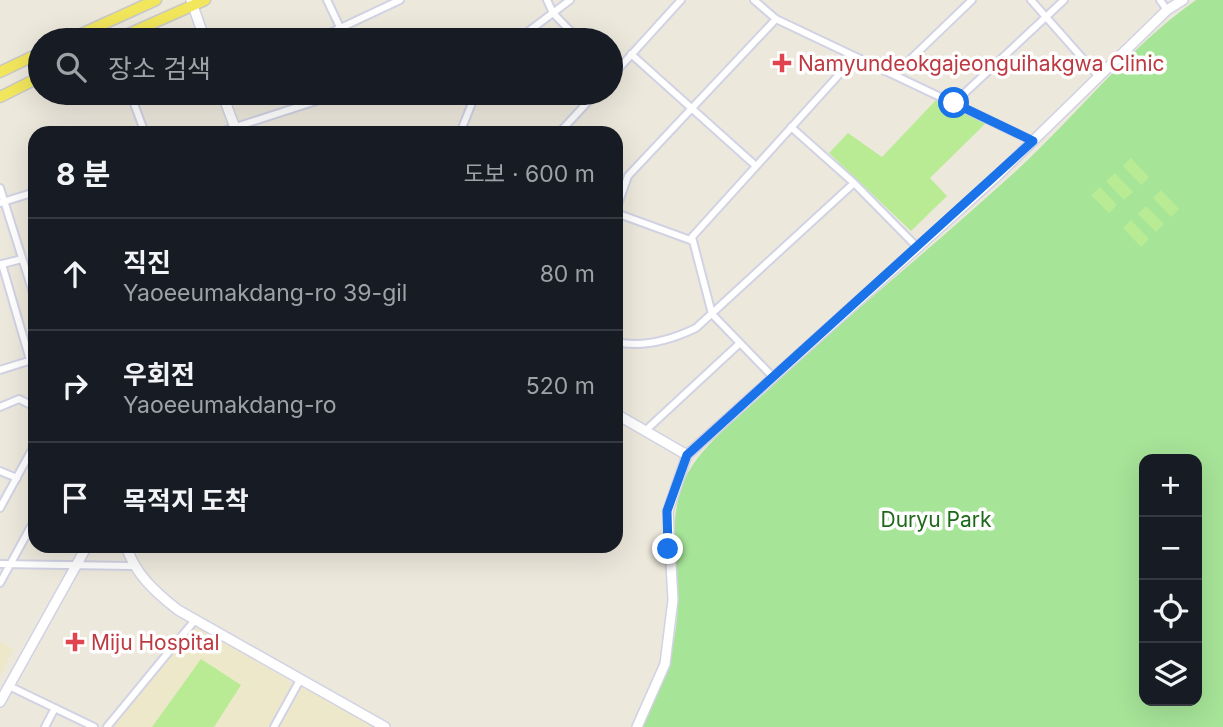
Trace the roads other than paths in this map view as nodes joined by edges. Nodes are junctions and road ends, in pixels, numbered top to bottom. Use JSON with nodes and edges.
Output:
{"nodes":[{"id":1,"x":156,"y":0,"type":"edge"},
{"id":2,"x":205,"y":0,"type":"edge"},
{"id":3,"x":327,"y":0,"type":"edge"},
{"id":4,"x":401,"y":0,"type":"edge"},
{"id":5,"x":547,"y":0,"type":"edge"},
{"id":6,"x":570,"y":0,"type":"edge"},
{"id":7,"x":681,"y":0,"type":"edge"},
{"id":8,"x":754,"y":0,"type":"edge"},
{"id":9,"x":972,"y":0,"type":"edge"},
{"id":10,"x":1031,"y":0,"type":"edge"},
{"id":11,"x":1064,"y":0,"type":"edge"},
{"id":12,"x":1160,"y":0,"type":"edge"},
{"id":13,"x":1182,"y":0,"type":"edge"},
{"id":14,"x":192,"y":3,"type":"edge"},
{"id":15,"x":1167,"y":10,"type":"junction"},
{"id":16,"x":553,"y":13,"type":"junction"},
{"id":17,"x":1046,"y":17,"type":"junction"},
{"id":18,"x":776,"y":19,"type":"junction"},
{"id":19,"x":94,"y":28,"type":"edge"},
{"id":20,"x":140,"y":28,"type":"edge"},
{"id":21,"x":201,"y":28,"type":"edge"},
{"id":22,"x":340,"y":28,"type":"joint"},
{"id":23,"x":533,"y":28,"type":"edge"},
{"id":24,"x":567,"y":28,"type":"edge"},
{"id":25,"x":631,"y":54,"type":"junction"},
{"id":26,"x":855,"y":57,"type":"junction"},
{"id":27,"x":28,"y":59,"type":"edge"},
{"id":28,"x":623,"y":62,"type":"edge"},
{"id":29,"x":0,"y":72,"type":"edge"},
{"id":30,"x":894,"y":75,"type":"junction"},
{"id":31,"x":1099,"y":77,"type":"junction"},
{"id":32,"x":28,"y":83,"type":"edge"},
{"id":33,"x":0,"y":97,"type":"edge"},
{"id":34,"x":954,"y":103,"type":"junction"},
{"id":35,"x":134,"y":105,"type":"edge"},
{"id":36,"x":226,"y":105,"type":"edge"},
{"id":37,"x":307,"y":105,"type":"edge"},
{"id":38,"x":472,"y":105,"type":"edge"},
{"id":39,"x":585,"y":105,"type":"edge"},
{"id":40,"x":692,"y":108,"type":"junction"},
{"id":41,"x":142,"y":126,"type":"edge"},
{"id":42,"x":234,"y":126,"type":"edge"},
{"id":43,"x":246,"y":126,"type":"edge"},
{"id":44,"x":464,"y":126,"type":"edge"},
{"id":45,"x":565,"y":126,"type":"edge"},
{"id":46,"x":791,"y":127,"type":"junction"},
{"id":47,"x":1033,"y":141,"type":"junction"},
{"id":48,"x":756,"y":166,"type":"junction"},
{"id":49,"x":854,"y":183,"type":"junction"},
{"id":50,"x":623,"y":185,"type":"edge"},
{"id":51,"x":0,"y":188,"type":"edge"},
{"id":52,"x":28,"y":194,"type":"edge"},
{"id":53,"x":2,"y":202,"type":"edge"},
{"id":54,"x":623,"y":214,"type":"edge"},
{"id":55,"x":693,"y":241,"type":"junction"},
{"id":56,"x":917,"y":247,"type":"junction"},
{"id":57,"x":22,"y":259,"type":"junction"},
{"id":58,"x":28,"y":277,"type":"edge"},
{"id":59,"x":712,"y":314,"type":"junction"},
{"id":60,"x":623,"y":343,"type":"edge"},
{"id":61,"x":740,"y":343,"type":"junction"},
{"id":62,"x":28,"y":344,"type":"edge"},
{"id":63,"x":28,"y":361,"type":"edge"},
{"id":64,"x":0,"y":369,"type":"edge"},
{"id":65,"x":773,"y":377,"type":"junction"},
{"id":66,"x":28,"y":404,"type":"edge"},
{"id":67,"x":0,"y":407,"type":"edge"},
{"id":68,"x":623,"y":418,"type":"edge"},
{"id":69,"x":645,"y":431,"type":"junction"},
{"id":70,"x":687,"y":455,"type":"junction"},
{"id":71,"x":28,"y":457,"type":"edge"},
{"id":72,"x":0,"y":471,"type":"edge"},
{"id":73,"x":17,"y":478,"type":"junction"},
{"id":74,"x":1,"y":507,"type":"edge"},
{"id":75,"x":28,"y":532,"type":"edge"},
{"id":76,"x":83,"y":553,"type":"edge"},
{"id":77,"x":128,"y":553,"type":"edge"},
{"id":78,"x":0,"y":564,"type":"edge"},
{"id":79,"x":10,"y":564,"type":"junction"},
{"id":80,"x":76,"y":566,"type":"junction"},
{"id":81,"x":132,"y":566,"type":"junction"},
{"id":82,"x":0,"y":583,"type":"edge"},
{"id":83,"x":195,"y":620,"type":"junction"},
{"id":84,"x":300,"y":680,"type":"junction"},
{"id":85,"x":9,"y":686,"type":"junction"},
{"id":86,"x":0,"y":702,"type":"edge"},
{"id":87,"x":55,"y":708,"type":"junction"},
{"id":88,"x":45,"y":727,"type":"edge"},
{"id":89,"x":94,"y":727,"type":"edge"},
{"id":90,"x":107,"y":727,"type":"edge"},
{"id":91,"x":274,"y":727,"type":"edge"},
{"id":92,"x":385,"y":727,"type":"edge"},
{"id":93,"x":637,"y":727,"type":"edge"}],
"edges":[{"from":1,"to":19,"type":"main road"},
{"from":2,"to":14,"type":"main road"},
{"from":3,"to":22,"type":"street"},
{"from":4,"to":22,"type":"street"},
{"from":5,"to":16,"type":"street"},
{"from":6,"to":16,"type":"street"},
{"from":7,"to":25,"type":"street"},
{"from":8,"to":18,"type":"street"},
{"from":9,"to":30,"type":"street"},
{"from":10,"to":17,"type":"street"},
{"from":11,"to":17,"type":"street"},
{"from":12,"to":15,"type":"street"},
{"from":13,"to":15,"type":"main road"},
{"from":14,"to":20,"type":"main road"},
{"from":14,"to":21,"type":"main road"},
{"from":15,"to":31,"type":"main road"},
{"from":16,"to":23,"type":"street"},
{"from":16,"to":24,"type":"street"},
{"from":17,"to":31,"type":"street"},
{"from":17,"to":34,"type":"street"},
{"from":18,"to":26,"type":"street"},
{"from":18,"to":40,"type":"street"},
{"from":25,"to":28,"type":"street"},
{"from":25,"to":40,"type":"street"},
{"from":26,"to":30,"type":"street"},
{"from":26,"to":46,"type":"street"},
{"from":27,"to":29,"type":"main road"},
{"from":30,"to":34,"type":"street"},
{"from":31,"to":47,"type":"main road"},
{"from":32,"to":33,"type":"main road"},
{"from":34,"to":47,"type":"street"},
{"from":35,"to":41,"type":"street"},
{"from":36,"to":42,"type":"main road"},
{"from":37,"to":43,"type":"street"},
{"from":38,"to":44,"type":"street"},
{"from":39,"to":45,"type":"street"},
{"from":40,"to":48,"type":"street"},
{"from":40,"to":50,"type":"street"},
{"from":46,"to":48,"type":"street"},
{"from":46,"to":49,"type":"street"},
{"from":47,"to":56,"type":"main road"},
{"from":48,"to":55,"type":"street"},
{"from":49,"to":56,"type":"street"},
{"from":49,"to":59,"type":"street"},
{"from":51,"to":53,"type":"street"},
{"from":52,"to":53,"type":"street"},
{"from":53,"to":57,"type":"street"},
{"from":54,"to":55,"type":"street"},
{"from":55,"to":59,"type":"street"},
{"from":56,"to":65,"type":"main road"},
{"from":57,"to":58,"type":"street"},
{"from":57,"to":62,"type":"street"},
{"from":59,"to":60,"type":"street"},
{"from":59,"to":61,"type":"street"},
{"from":61,"to":65,"type":"street"},
{"from":61,"to":69,"type":"street"},
{"from":63,"to":64,"type":"street"},
{"from":65,"to":70,"type":"main road"},
{"from":66,"to":67,"type":"street"},
{"from":68,"to":69,"type":"main road"},
{"from":69,"to":70,"type":"main road"},
{"from":70,"to":93,"type":"main road"},
{"from":71,"to":73,"type":"street"},
{"from":72,"to":73,"type":"street"},
{"from":73,"to":74,"type":"street"},
{"from":75,"to":79,"type":"street"},
{"from":76,"to":80,"type":"main road"},
{"from":77,"to":81,"type":"main road"},
{"from":78,"to":79,"type":"street"},
{"from":79,"to":80,"type":"street"},
{"from":79,"to":82,"type":"street"},
{"from":80,"to":81,"type":"street"},
{"from":80,"to":85,"type":"main road"},
{"from":81,"to":83,"type":"main road"},
{"from":83,"to":84,"type":"main road"},
{"from":83,"to":90,"type":"street"},
{"from":84,"to":91,"type":"street"},
{"from":84,"to":92,"type":"main road"},
{"from":85,"to":86,"type":"main road"},
{"from":85,"to":87,"type":"street"},
{"from":87,"to":88,"type":"street"},
{"from":87,"to":89,"type":"street"}]}
